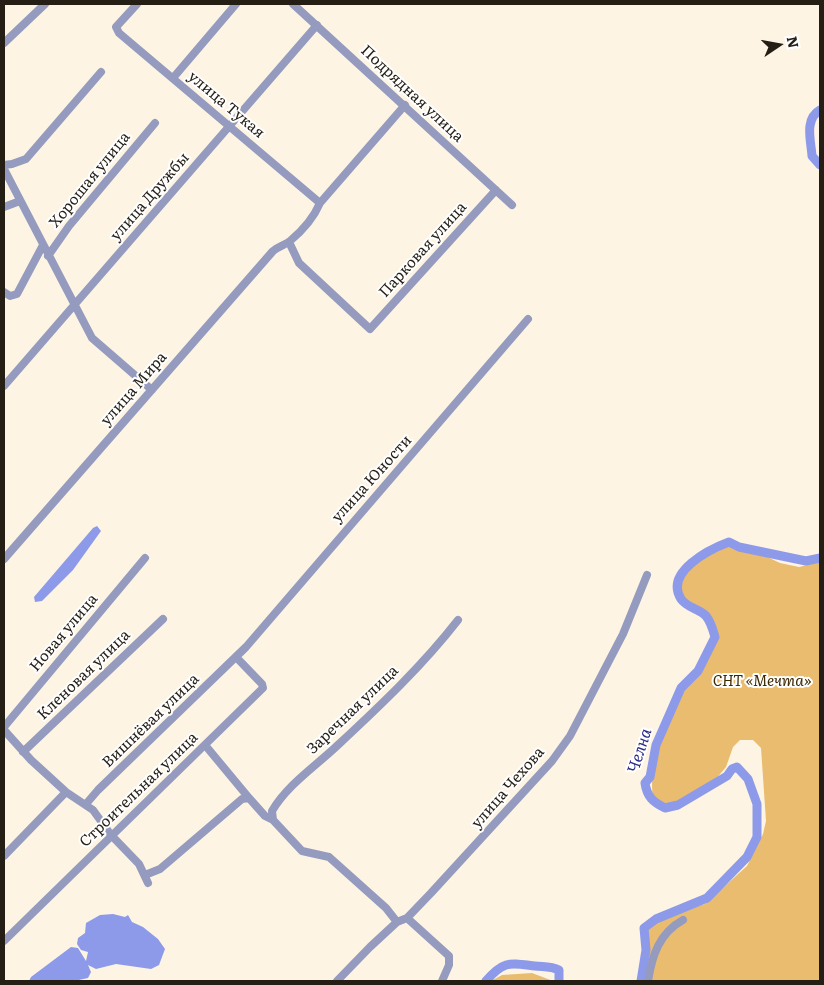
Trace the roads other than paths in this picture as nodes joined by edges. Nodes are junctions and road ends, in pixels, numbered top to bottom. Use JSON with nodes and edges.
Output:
{"nodes":[{"id":1,"x":45,"y":4,"type":"edge"},
{"id":2,"x":136,"y":4,"type":"edge"},
{"id":3,"x":236,"y":4,"type":"edge"},
{"id":4,"x":294,"y":4,"type":"edge"},
{"id":5,"x":317,"y":25,"type":"junction"},
{"id":6,"x":4,"y":43,"type":"edge"},
{"id":7,"x":101,"y":72,"type":"dead end"},
{"id":8,"x":173,"y":78,"type":"junction"},
{"id":9,"x":405,"y":105,"type":"junction"},
{"id":10,"x":155,"y":123,"type":"dead end"},
{"id":11,"x":229,"y":126,"type":"junction"},
{"id":12,"x":4,"y":165,"type":"edge"},
{"id":13,"x":4,"y":169,"type":"edge"},
{"id":14,"x":496,"y":190,"type":"junction"},
{"id":15,"x":20,"y":201,"type":"junction"},
{"id":16,"x":320,"y":203,"type":"junction"},
{"id":17,"x":512,"y":205,"type":"dead end"},
{"id":18,"x":4,"y":207,"type":"edge"},
{"id":19,"x":289,"y":242,"type":"junction"},
{"id":20,"x":43,"y":245,"type":"junction"},
{"id":21,"x":48,"y":256,"type":"junction"},
{"id":22,"x":4,"y":292,"type":"edge"},
{"id":23,"x":74,"y":306,"type":"junction"},
{"id":24,"x":528,"y":319,"type":"dead end"},
{"id":25,"x":5,"y":384,"type":"edge"},
{"id":26,"x":152,"y":390,"type":"junction"},
{"id":27,"x":145,"y":558,"type":"dead end"},
{"id":28,"x":4,"y":559,"type":"edge"},
{"id":29,"x":647,"y":575,"type":"dead end"},
{"id":30,"x":163,"y":619,"type":"dead end"},
{"id":31,"x":458,"y":620,"type":"dead end"},
{"id":32,"x":236,"y":657,"type":"junction"},
{"id":33,"x":4,"y":729,"type":"edge"},
{"id":34,"x":205,"y":745,"type":"junction"},
{"id":35,"x":23,"y":752,"type":"junction"},
{"id":36,"x":66,"y":792,"type":"junction"},
{"id":37,"x":249,"y":798,"type":"junction"},
{"id":38,"x":86,"y":804,"type":"junction"},
{"id":39,"x":273,"y":820,"type":"junction"},
{"id":40,"x":111,"y":835,"type":"junction"},
{"id":41,"x":4,"y":856,"type":"edge"},
{"id":42,"x":407,"y":918,"type":"junction"},
{"id":43,"x":683,"y":920,"type":"dead end"},
{"id":44,"x":397,"y":922,"type":"junction"},
{"id":45,"x":4,"y":941,"type":"edge"},
{"id":46,"x":337,"y":981,"type":"edge"},
{"id":47,"x":442,"y":981,"type":"edge"},
{"id":48,"x":648,"y":981,"type":"edge"}],
"edges":[{"from":1,"to":6,"type":"street"},
{"from":2,"to":8,"type":"street","name":"улица Тукая"},
{"from":3,"to":8,"type":"street"},
{"from":4,"to":5,"type":"street","name":"Подрядная улица"},
{"from":5,"to":9,"type":"street","name":"Подрядная улица"},
{"from":5,"to":11,"type":"street","name":"улица Дружбы"},
{"from":7,"to":12,"type":"street"},
{"from":8,"to":11,"type":"street","name":"улица Тукая"},
{"from":9,"to":14,"type":"street","name":"Подрядная улица"},
{"from":9,"to":16,"type":"street","name":"улица Мира"},
{"from":10,"to":21,"type":"street","name":"Хорошая улица"},
{"from":11,"to":16,"type":"street","name":"улица Тукая"},
{"from":11,"to":23,"type":"street","name":"улица Дружбы"},
{"from":13,"to":15,"type":"street"},
{"from":14,"to":17,"type":"street","name":"Подрядная улица"},
{"from":14,"to":19,"type":"street","name":"Парковая улица"},
{"from":15,"to":18,"type":"street"},
{"from":15,"to":20,"type":"street"},
{"from":16,"to":19,"type":"street","name":"улица Мира"},
{"from":19,"to":26,"type":"street","name":"улица Мира"},
{"from":20,"to":21,"type":"street"},
{"from":20,"to":22,"type":"street"},
{"from":21,"to":23,"type":"street"},
{"from":23,"to":25,"type":"street","name":"улица Дружбы"},
{"from":23,"to":26,"type":"street"},
{"from":24,"to":32,"type":"street","name":"улица Юности"},
{"from":26,"to":28,"type":"street","name":"улица Мира"},
{"from":27,"to":33,"type":"street","name":"Новая улица"},
{"from":29,"to":42,"type":"street","name":"улица Чехова"},
{"from":30,"to":35,"type":"street","name":"Кленовая улица"},
{"from":31,"to":39,"type":"street","name":"Заречная улица"},
{"from":32,"to":34,"type":"street","name":"Строительная улица"},
{"from":32,"to":38,"type":"street","name":"Вишнёвая улица"},
{"from":33,"to":35,"type":"street"},
{"from":34,"to":37,"type":"street"},
{"from":34,"to":40,"type":"street","name":"Строительная улица"},
{"from":35,"to":36,"type":"street"},
{"from":36,"to":38,"type":"street"},
{"from":36,"to":41,"type":"street"},
{"from":37,"to":39,"type":"street"},
{"from":37,"to":40,"type":"street"},
{"from":38,"to":40,"type":"street"},
{"from":39,"to":44,"type":"street"},
{"from":40,"to":45,"type":"street","name":"Строительная улица"},
{"from":42,"to":44,"type":"street","name":"улица Чехова"},
{"from":42,"to":47,"type":"street"},
{"from":43,"to":48,"type":"street"},
{"from":44,"to":46,"type":"street","name":"улица Чехова"}]}
